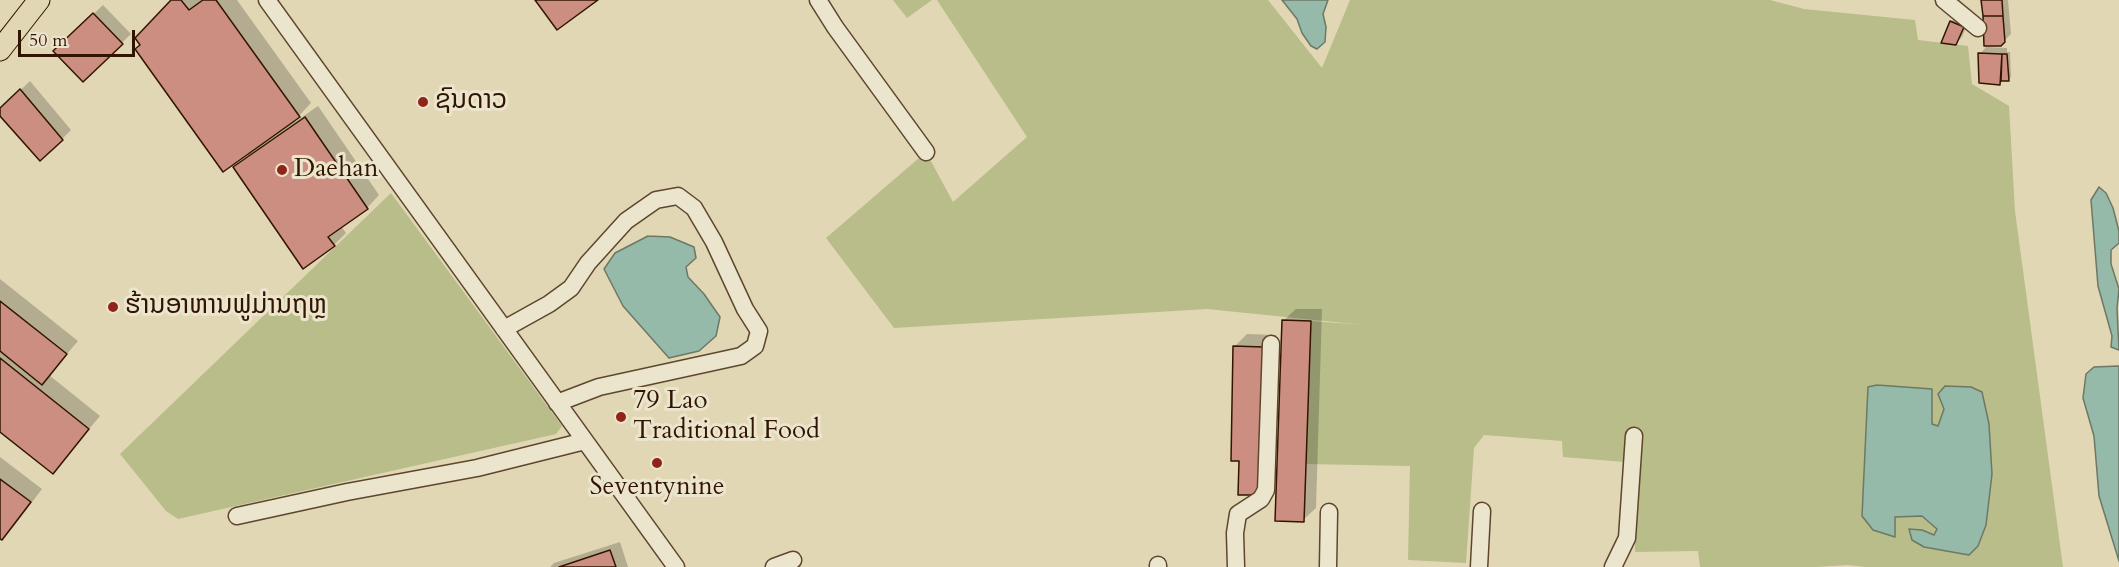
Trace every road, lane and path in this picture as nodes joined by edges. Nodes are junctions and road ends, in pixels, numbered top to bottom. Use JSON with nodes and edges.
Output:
{"nodes":[{"id":1,"x":39,"y":0,"type":"edge"},
{"id":2,"x":267,"y":0,"type":"edge"},
{"id":3,"x":819,"y":0,"type":"edge"},
{"id":4,"x":1944,"y":0,"type":"edge"},
{"id":5,"x":1978,"y":28,"type":"dead end"},
{"id":6,"x":0,"y":50,"type":"edge"},
{"id":7,"x":926,"y":152,"type":"dead end"},
{"id":8,"x":504,"y":330,"type":"junction"},
{"id":9,"x":1270,"y":344,"type":"dead end"},
{"id":10,"x":557,"y":403,"type":"junction"},
{"id":11,"x":1634,"y":436,"type":"dead end"},
{"id":12,"x":585,"y":441,"type":"junction"},
{"id":13,"x":1482,"y":511,"type":"dead end"},
{"id":14,"x":1329,"y":512,"type":"dead end"},
{"id":15,"x":237,"y":516,"type":"dead end"},
{"id":16,"x":793,"y":560,"type":"dead end"},
{"id":17,"x":676,"y":567,"type":"edge"},
{"id":18,"x":774,"y":567,"type":"edge"},
{"id":19,"x":1236,"y":567,"type":"edge"},
{"id":20,"x":1328,"y":567,"type":"edge"},
{"id":21,"x":1479,"y":567,"type":"edge"},
{"id":22,"x":1612,"y":567,"type":"edge"}],
"edges":[{"from":1,"to":6,"type":"main road"},
{"from":2,"to":8,"type":"street"},
{"from":3,"to":7,"type":"street"},
{"from":4,"to":5,"type":"street"},
{"from":8,"to":10,"type":"street"},
{"from":8,"to":10,"type":"street"},
{"from":9,"to":19,"type":"street"},
{"from":10,"to":12,"type":"street"},
{"from":11,"to":22,"type":"street"},
{"from":12,"to":15,"type":"street"},
{"from":12,"to":17,"type":"street"},
{"from":13,"to":21,"type":"street"},
{"from":14,"to":20,"type":"street"},
{"from":16,"to":18,"type":"street"}]}
